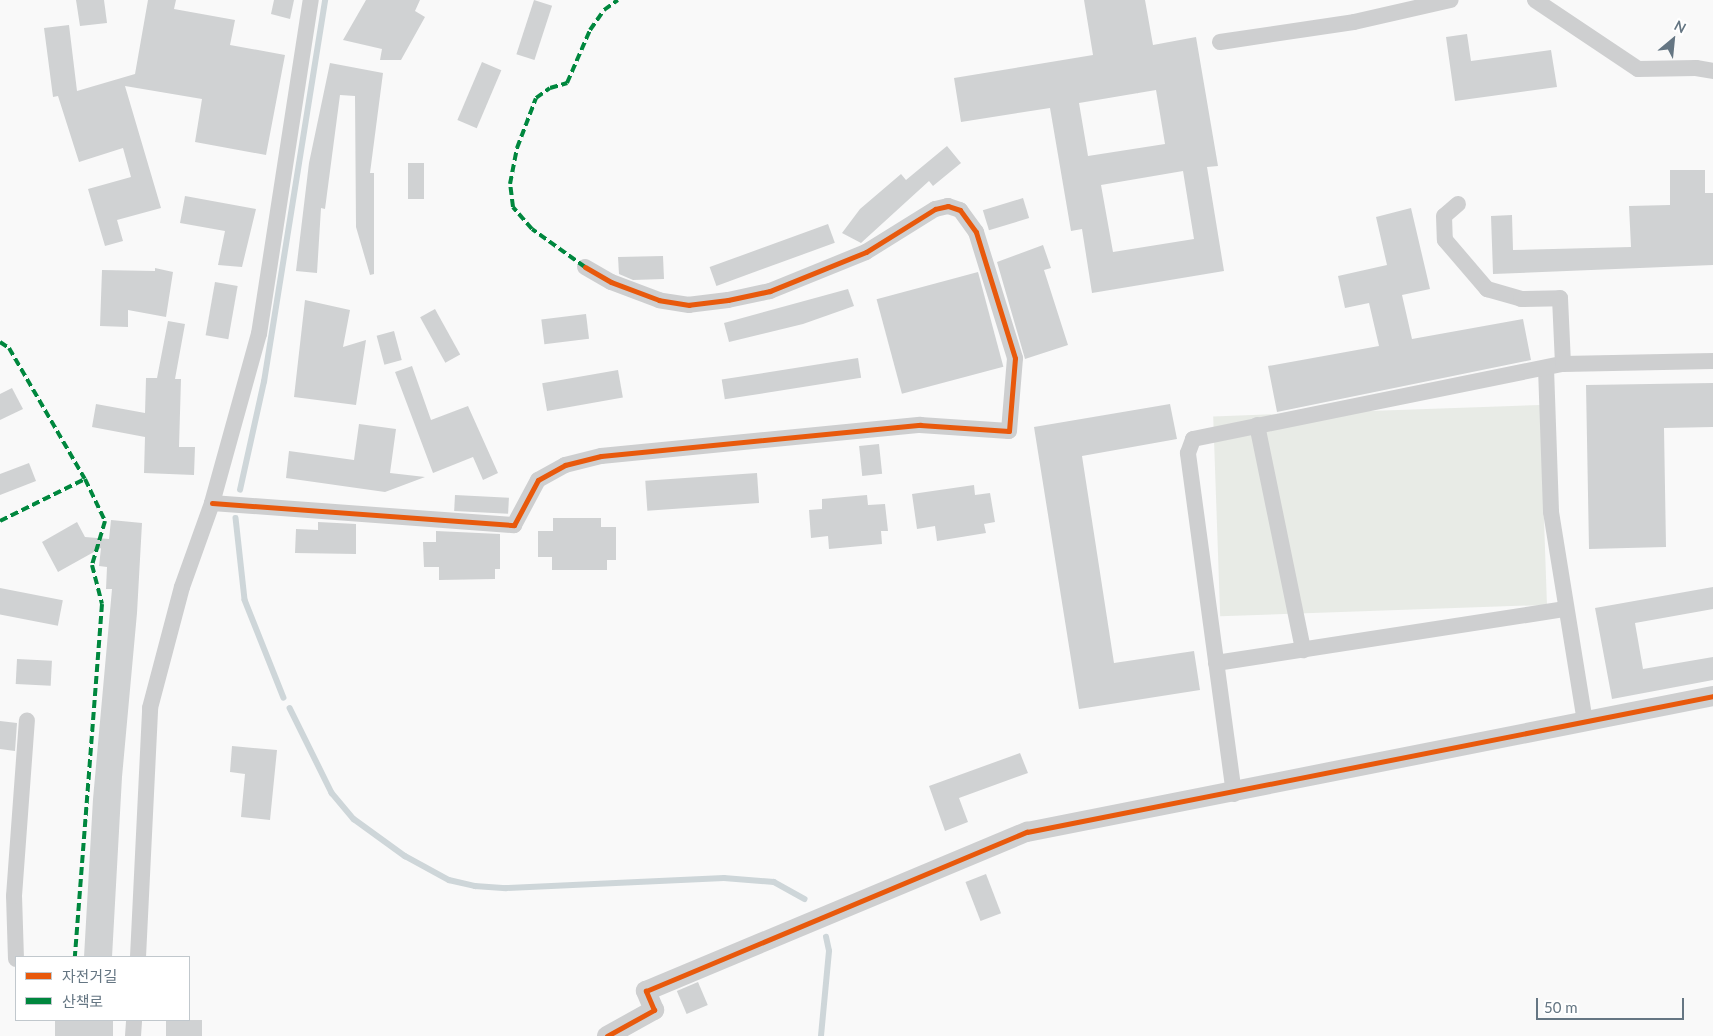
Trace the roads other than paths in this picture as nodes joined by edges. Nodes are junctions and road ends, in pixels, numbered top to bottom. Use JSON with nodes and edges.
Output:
{"nodes":[{"id":1,"x":311,"y":0,"type":"edge"},
{"id":2,"x":1451,"y":0,"type":"edge"},
{"id":3,"x":1535,"y":0,"type":"edge"},
{"id":4,"x":1220,"y":42,"type":"dead end"},
{"id":5,"x":1713,"y":71,"type":"edge"},
{"id":6,"x":1458,"y":204,"type":"dead end"},
{"id":7,"x":585,"y":267,"type":"dead end"},
{"id":8,"x":1713,"y":361,"type":"edge"},
{"id":9,"x":1562,"y":364,"type":"junction"},
{"id":10,"x":1546,"y":368,"type":"junction"},
{"id":11,"x":1257,"y":425,"type":"junction"},
{"id":12,"x":212,"y":503,"type":"junction"},
{"id":13,"x":1564,"y":609,"type":"junction"},
{"id":14,"x":1303,"y":650,"type":"junction"},
{"id":15,"x":1216,"y":663,"type":"junction"},
{"id":16,"x":1713,"y":696,"type":"edge"},
{"id":17,"x":27,"y":720,"type":"dead end"},
{"id":18,"x":1585,"y":721,"type":"junction"},
{"id":19,"x":1234,"y":794,"type":"junction"},
{"id":20,"x":7,"y":895,"type":"edge"},
{"id":21,"x":16,"y":956,"type":"edge"},
{"id":22,"x":138,"y":956,"type":"edge"},
{"id":23,"x":134,"y":1021,"type":"edge"},
{"id":24,"x":133,"y":1036,"type":"edge"},
{"id":25,"x":607,"y":1036,"type":"edge"}],
"edges":[{"from":1,"to":12,"type":"street"},
{"from":2,"to":4,"type":"street"},
{"from":3,"to":5,"type":"street"},
{"from":6,"to":9,"type":"street"},
{"from":7,"to":12,"type":"street"},
{"from":8,"to":9,"type":"street"},
{"from":9,"to":10,"type":"street"},
{"from":10,"to":11,"type":"street"},
{"from":10,"to":13,"type":"street"},
{"from":11,"to":14,"type":"street"},
{"from":11,"to":15,"type":"street"},
{"from":12,"to":22,"type":"street"},
{"from":13,"to":14,"type":"street"},
{"from":13,"to":18,"type":"street"},
{"from":14,"to":15,"type":"street"},
{"from":15,"to":19,"type":"street"},
{"from":16,"to":18,"type":"street"},
{"from":17,"to":20,"type":"street"},
{"from":18,"to":19,"type":"street"},
{"from":19,"to":25,"type":"street"},
{"from":20,"to":21,"type":"street"},
{"from":23,"to":24,"type":"street"}]}
